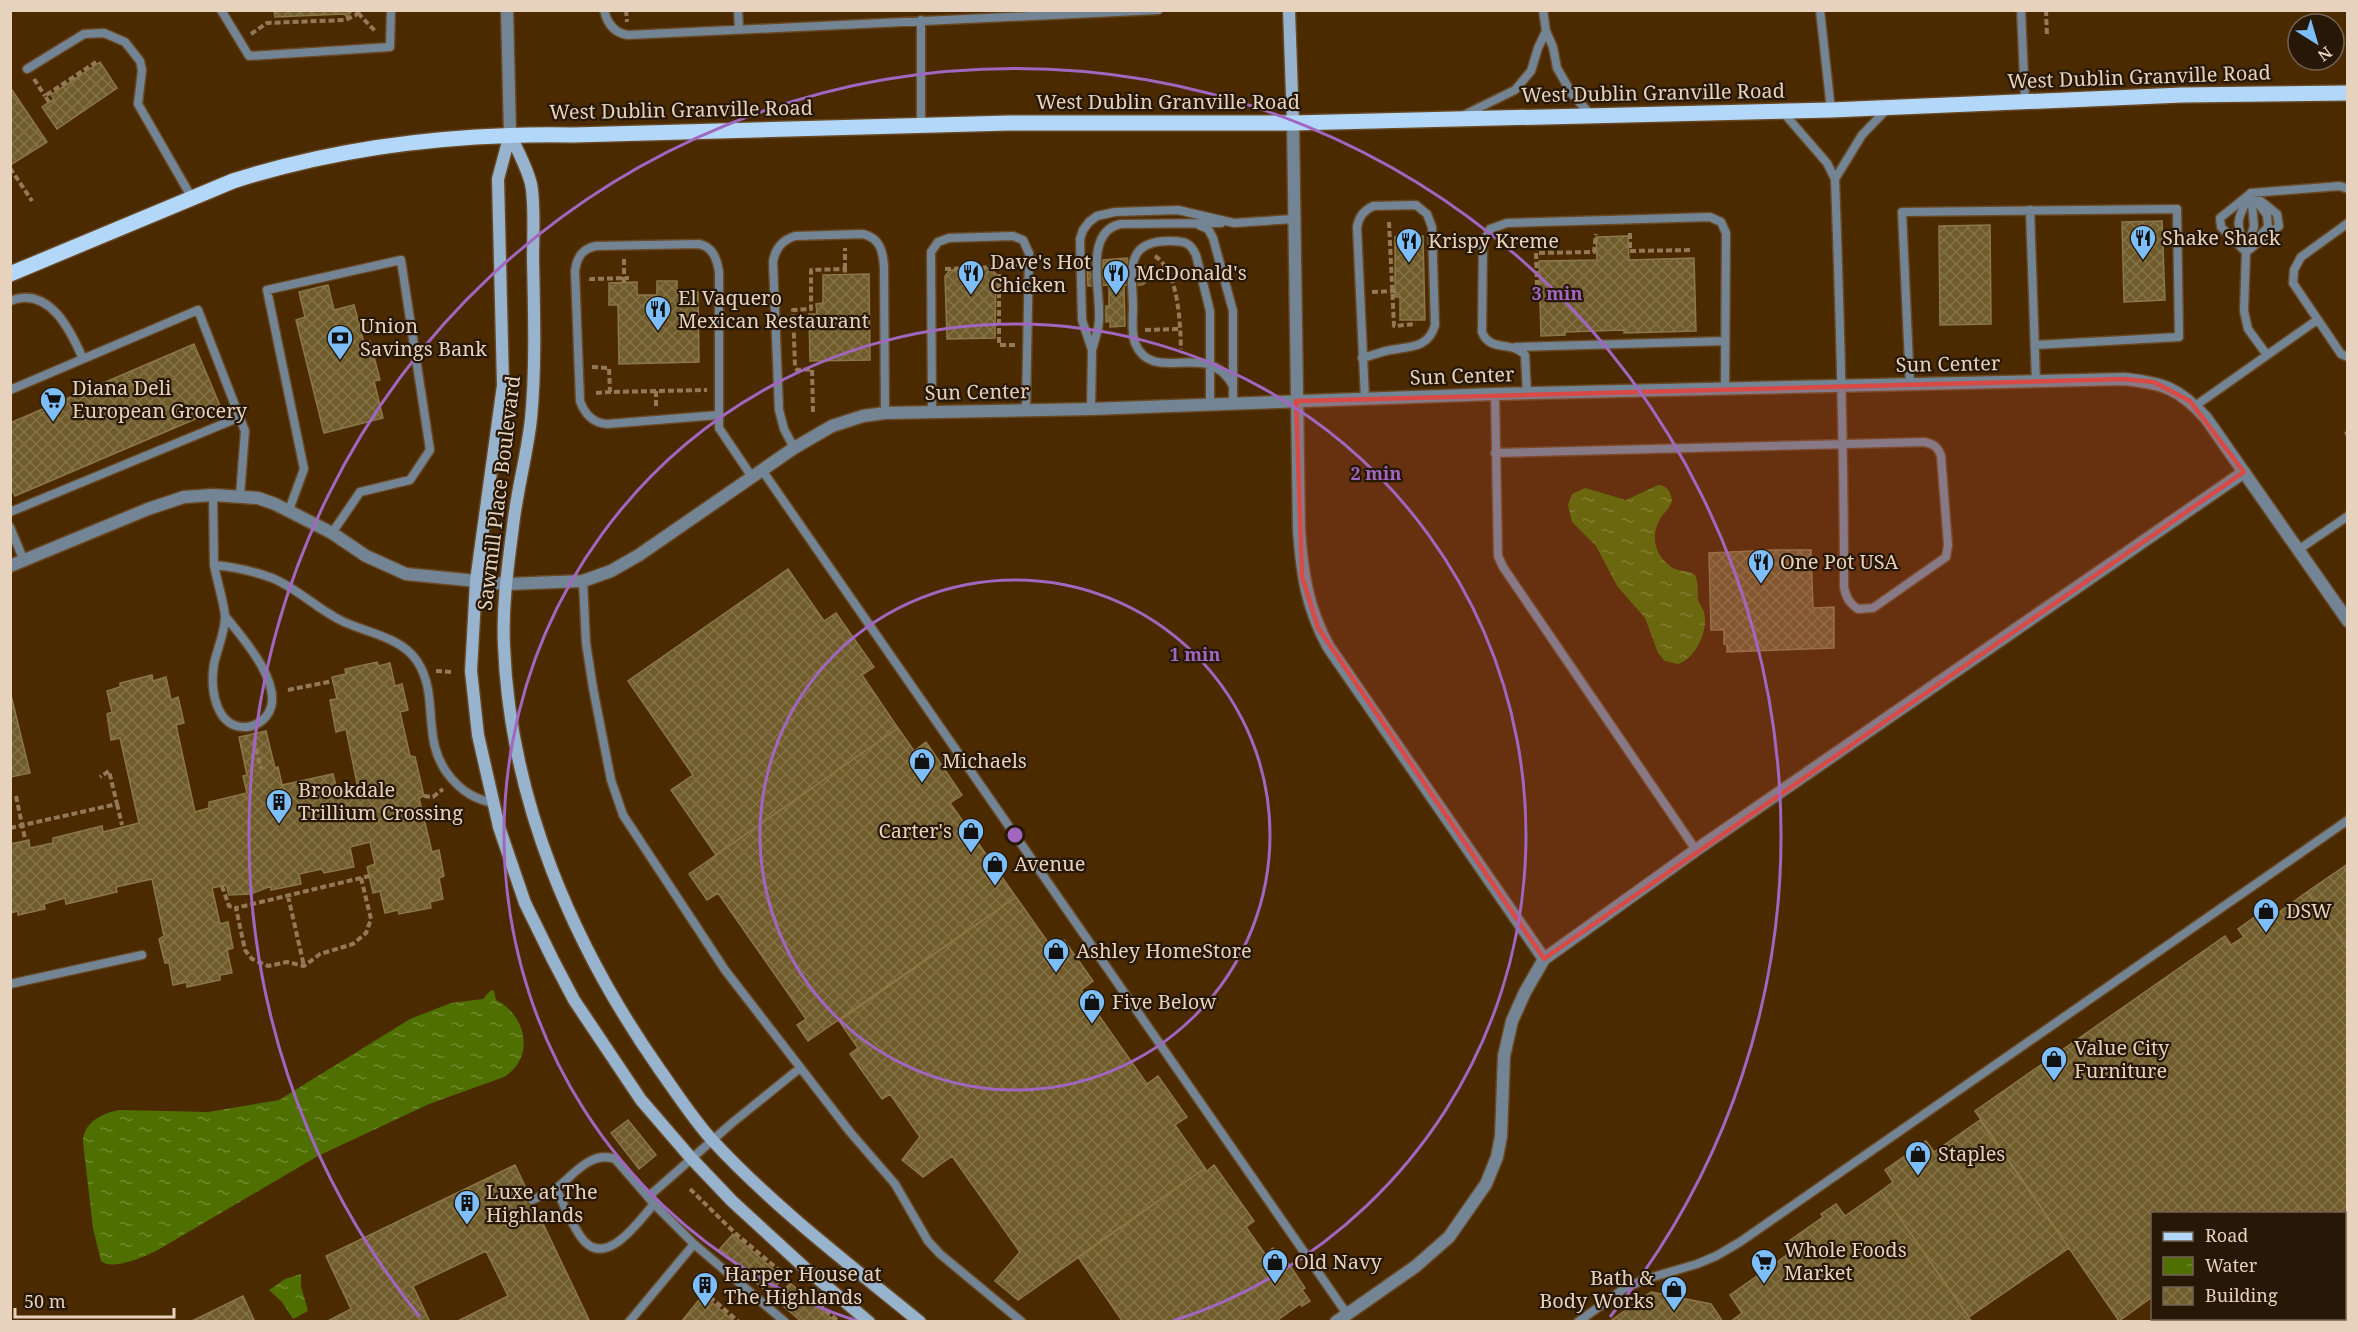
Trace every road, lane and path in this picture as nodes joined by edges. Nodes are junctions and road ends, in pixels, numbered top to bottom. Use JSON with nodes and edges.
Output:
{"nodes":[{"id":1,"x":221,"y":10,"type":"edge"},
{"id":2,"x":360,"y":10,"type":"edge"},
{"id":3,"x":391,"y":10,"type":"edge"},
{"id":4,"x":507,"y":10,"type":"edge"},
{"id":5,"x":604,"y":10,"type":"edge"},
{"id":6,"x":738,"y":10,"type":"edge"},
{"id":7,"x":1158,"y":10,"type":"edge"},
{"id":8,"x":1289,"y":10,"type":"edge"},
{"id":9,"x":1544,"y":10,"type":"edge"},
{"id":10,"x":1820,"y":10,"type":"edge"},
{"id":11,"x":2021,"y":10,"type":"edge"},
{"id":12,"x":2046,"y":10,"type":"edge"},
{"id":13,"x":1117,"y":11,"type":"edge"},
{"id":14,"x":992,"y":14,"type":"edge"},
{"id":15,"x":921,"y":20,"type":"junction"},
{"id":16,"x":740,"y":29,"type":"junction"},
{"id":17,"x":1546,"y":31,"type":"junction"},
{"id":18,"x":2047,"y":37,"type":"dead end"},
{"id":19,"x":241,"y":41,"type":"junction"},
{"id":20,"x":96,"y":62,"type":"dead end"},
{"id":21,"x":27,"y":69,"type":"dead end"},
{"id":22,"x":2348,"y":93,"type":"edge"},
{"id":23,"x":2025,"y":100,"type":"junction"},
{"id":24,"x":49,"y":102,"type":"dead end"},
{"id":25,"x":1888,"y":107,"type":"junction"},
{"id":26,"x":1832,"y":110,"type":"junction"},
{"id":27,"x":1782,"y":111,"type":"junction"},
{"id":28,"x":1590,"y":114,"type":"junction"},
{"id":29,"x":1456,"y":119,"type":"junction"},
{"id":30,"x":1293,"y":123,"type":"junction"},
{"id":31,"x":921,"y":125,"type":"junction"},
{"id":32,"x":510,"y":134,"type":"junction"},
{"id":33,"x":10,"y":168,"type":"edge"},
{"id":34,"x":1834,"y":179,"type":"junction"},
{"id":35,"x":2348,"y":189,"type":"edge"},
{"id":36,"x":2251,"y":193,"type":"junction"},
{"id":37,"x":192,"y":198,"type":"junction"},
{"id":38,"x":32,"y":201,"type":"dead end"},
{"id":39,"x":2030,"y":210,"type":"junction"},
{"id":40,"x":1294,"y":219,"type":"junction"},
{"id":41,"x":1389,"y":222,"type":"dead end"},
{"id":42,"x":1234,"y":223,"type":"junction"},
{"id":43,"x":1194,"y":224,"type":"junction"},
{"id":44,"x":2348,"y":224,"type":"edge"},
{"id":45,"x":1603,"y":234,"type":"dead end"},
{"id":46,"x":1621,"y":234,"type":"dead end"},
{"id":47,"x":1025,"y":244,"type":"junction"},
{"id":48,"x":624,"y":245,"type":"junction"},
{"id":49,"x":1693,"y":249,"type":"dead end"},
{"id":50,"x":2246,"y":252,"type":"junction"},
{"id":51,"x":1152,"y":254,"type":"dead end"},
{"id":52,"x":999,"y":267,"type":"junction"},
{"id":53,"x":942,"y":269,"type":"dead end"},
{"id":54,"x":11,"y":274,"type":"edge"},
{"id":55,"x":845,"y":275,"type":"dead end"},
{"id":56,"x":1537,"y":286,"type":"dead end"},
{"id":57,"x":591,"y":290,"type":"dead end"},
{"id":58,"x":1394,"y":291,"type":"junction"},
{"id":59,"x":1358,"y":293,"type":"junction"},
{"id":60,"x":10,"y":301,"type":"edge"},
{"id":61,"x":2317,"y":320,"type":"junction"},
{"id":62,"x":1416,"y":324,"type":"dead end"},
{"id":63,"x":1180,"y":329,"type":"junction"},
{"id":64,"x":1141,"y":330,"type":"dead end"},
{"id":65,"x":1725,"y":341,"type":"junction"},
{"id":66,"x":1027,"y":344,"type":"junction"},
{"id":67,"x":2035,"y":345,"type":"junction"},
{"id":68,"x":1510,"y":347,"type":"junction"},
{"id":69,"x":1092,"y":350,"type":"junction"},
{"id":70,"x":2267,"y":355,"type":"junction"},
{"id":71,"x":1181,"y":356,"type":"dead end"},
{"id":72,"x":591,"y":357,"type":"dead end"},
{"id":73,"x":2348,"y":357,"type":"edge"},
{"id":74,"x":1362,"y":358,"type":"junction"},
{"id":75,"x":83,"y":359,"type":"junction"},
{"id":76,"x":1210,"y":364,"type":"junction"},
{"id":77,"x":2036,"y":382,"type":"junction"},
{"id":78,"x":1910,"y":385,"type":"junction"},
{"id":79,"x":1233,"y":386,"type":"junction"},
{"id":80,"x":1843,"y":386,"type":"junction"},
{"id":81,"x":1725,"y":389,"type":"junction"},
{"id":82,"x":10,"y":390,"type":"edge"},
{"id":83,"x":719,"y":390,"type":"junction"},
{"id":84,"x":610,"y":392,"type":"junction"},
{"id":85,"x":596,"y":393,"type":"dead end"},
{"id":86,"x":1527,"y":393,"type":"junction"},
{"id":87,"x":1495,"y":394,"type":"junction"},
{"id":88,"x":1365,"y":399,"type":"junction"},
{"id":89,"x":1296,"y":401,"type":"junction"},
{"id":90,"x":1233,"y":404,"type":"junction"},
{"id":91,"x":1210,"y":405,"type":"junction"},
{"id":92,"x":2195,"y":406,"type":"junction"},
{"id":93,"x":1091,"y":409,"type":"junction"},
{"id":94,"x":1026,"y":411,"type":"junction"},
{"id":95,"x":813,"y":412,"type":"dead end"},
{"id":96,"x":932,"y":412,"type":"junction"},
{"id":97,"x":885,"y":413,"type":"junction"},
{"id":98,"x":719,"y":415,"type":"junction"},
{"id":99,"x":240,"y":417,"type":"junction"},
{"id":100,"x":1844,"y":444,"type":"junction"},
{"id":101,"x":794,"y":448,"type":"junction"},
{"id":102,"x":1495,"y":453,"type":"junction"},
{"id":103,"x":2244,"y":472,"type":"junction"},
{"id":104,"x":757,"y":474,"type":"junction"},
{"id":105,"x":213,"y":495,"type":"junction"},
{"id":106,"x":240,"y":496,"type":"junction"},
{"id":107,"x":290,"y":510,"type":"junction"},
{"id":108,"x":10,"y":512,"type":"edge"},
{"id":109,"x":2348,"y":516,"type":"edge"},
{"id":110,"x":10,"y":527,"type":"edge"},
{"id":111,"x":332,"y":533,"type":"junction"},
{"id":112,"x":2298,"y":550,"type":"junction"},
{"id":113,"x":24,"y":561,"type":"junction"},
{"id":114,"x":214,"y":565,"type":"junction"},
{"id":115,"x":10,"y":566,"type":"edge"},
{"id":116,"x":476,"y":581,"type":"junction"},
{"id":117,"x":583,"y":581,"type":"junction"},
{"id":118,"x":507,"y":584,"type":"junction"},
{"id":119,"x":225,"y":616,"type":"junction"},
{"id":120,"x":2348,"y":621,"type":"edge"},
{"id":121,"x":434,"y":672,"type":"dead end"},
{"id":122,"x":453,"y":672,"type":"dead end"},
{"id":123,"x":333,"y":681,"type":"dead end"},
{"id":124,"x":288,"y":690,"type":"dead end"},
{"id":125,"x":250,"y":726,"type":"junction"},
{"id":126,"x":261,"y":769,"type":"dead end"},
{"id":127,"x":100,"y":777,"type":"dead end"},
{"id":128,"x":443,"y":789,"type":"dead end"},
{"id":129,"x":16,"y":796,"type":"dead end"},
{"id":130,"x":424,"y":796,"type":"dead end"},
{"id":131,"x":493,"y":803,"type":"junction"},
{"id":132,"x":117,"y":804,"type":"junction"},
{"id":133,"x":2348,"y":820,"type":"edge"},
{"id":134,"x":23,"y":825,"type":"junction"},
{"id":135,"x":122,"y":825,"type":"dead end"},
{"id":136,"x":10,"y":828,"type":"edge"},
{"id":137,"x":25,"y":839,"type":"dead end"},
{"id":138,"x":1696,"y":850,"type":"junction"},
{"id":139,"x":369,"y":876,"type":"dead end"},
{"id":140,"x":361,"y":878,"type":"junction"},
{"id":141,"x":222,"y":886,"type":"dead end"},
{"id":142,"x":288,"y":896,"type":"junction"},
{"id":143,"x":236,"y":908,"type":"junction"},
{"id":144,"x":142,"y":955,"type":"dead end"},
{"id":145,"x":1544,"y":959,"type":"junction"},
{"id":146,"x":304,"y":966,"type":"junction"},
{"id":147,"x":10,"y":984,"type":"edge"},
{"id":148,"x":800,"y":1068,"type":"junction"},
{"id":149,"x":712,"y":1140,"type":"junction"},
{"id":150,"x":691,"y":1158,"type":"junction"},
{"id":151,"x":556,"y":1189,"type":"junction"},
{"id":152,"x":690,"y":1189,"type":"dead end"},
{"id":153,"x":532,"y":1200,"type":"dead end"},
{"id":154,"x":651,"y":1200,"type":"junction"},
{"id":155,"x":694,"y":1244,"type":"junction"},
{"id":156,"x":789,"y":1279,"type":"dead end"},
{"id":157,"x":696,"y":1285,"type":"dead end"},
{"id":158,"x":814,"y":1300,"type":"dead end"},
{"id":159,"x":1347,"y":1314,"type":"junction"},
{"id":160,"x":629,"y":1322,"type":"edge"},
{"id":161,"x":739,"y":1322,"type":"edge"},
{"id":162,"x":785,"y":1322,"type":"edge"},
{"id":163,"x":839,"y":1322,"type":"edge"},
{"id":164,"x":869,"y":1322,"type":"edge"},
{"id":165,"x":920,"y":1322,"type":"edge"},
{"id":166,"x":1022,"y":1322,"type":"edge"},
{"id":167,"x":1336,"y":1322,"type":"edge"},
{"id":168,"x":1578,"y":1322,"type":"edge"}],
"edges":[{"from":1,"to":19,"type":"lane"},
{"from":2,"to":19,"type":"path"},
{"from":3,"to":19,"type":"lane"},
{"from":4,"to":32,"type":"street"},
{"from":5,"to":16,"type":"lane"},
{"from":6,"to":16,"type":"lane"},
{"from":7,"to":13,"type":"lane"},
{"from":8,"to":30,"type":"street"},
{"from":9,"to":17,"type":"lane"},
{"from":10,"to":26,"type":"lane"},
{"from":11,"to":23,"type":"lane"},
{"from":12,"to":18,"type":"path"},
{"from":13,"to":14,"type":"lane"},
{"from":14,"to":15,"type":"lane"},
{"from":15,"to":16,"type":"lane"},
{"from":15,"to":31,"type":"lane"},
{"from":17,"to":28,"type":"lane"},
{"from":17,"to":29,"type":"lane"},
{"from":20,"to":24,"type":"path"},
{"from":21,"to":37,"type":"lane"},
{"from":22,"to":23,"type":"main road","name":"West Dublin Granville Road"},
{"from":23,"to":25,"type":"main road","name":"West Dublin Granville Road"},
{"from":25,"to":26,"type":"main road","name":"West Dublin Granville Road"},
{"from":25,"to":34,"type":"lane"},
{"from":26,"to":27,"type":"main road","name":"West Dublin Granville Road"},
{"from":27,"to":28,"type":"main road","name":"West Dublin Granville Road"},
{"from":27,"to":34,"type":"lane"},
{"from":28,"to":29,"type":"main road","name":"West Dublin Granville Road"},
{"from":29,"to":30,"type":"main road","name":"West Dublin Granville Road"},
{"from":30,"to":31,"type":"main road","name":"West Dublin Granville Road"},
{"from":30,"to":40,"type":"street"},
{"from":31,"to":32,"type":"main road","name":"West Dublin Granville Road"},
{"from":32,"to":37,"type":"main road","name":"West Dublin Granville Road"},
{"from":32,"to":116,"type":"street","name":"Sawmill Place Boulevard"},
{"from":32,"to":118,"type":"street","name":"Sawmill Place Boulevard"},
{"from":33,"to":38,"type":"path"},
{"from":34,"to":80,"type":"lane"},
{"from":35,"to":36,"type":"lane"},
{"from":36,"to":50,"type":"lane"},
{"from":36,"to":50,"type":"lane"},
{"from":36,"to":50,"type":"lane"},
{"from":36,"to":50,"type":"lane"},
{"from":37,"to":54,"type":"main road","name":"West Dublin Granville Road"},
{"from":39,"to":67,"type":"lane"},
{"from":39,"to":67,"type":"lane"},
{"from":39,"to":78,"type":"lane"},
{"from":40,"to":42,"type":"lane"},
{"from":40,"to":89,"type":"street"},
{"from":41,"to":58,"type":"path"},
{"from":42,"to":43,"type":"lane"},
{"from":42,"to":69,"type":"lane"},
{"from":43,"to":69,"type":"lane"},
{"from":43,"to":79,"type":"lane"},
{"from":44,"to":61,"type":"lane"},
{"from":45,"to":56,"type":"path"},
{"from":46,"to":49,"type":"path"},
{"from":47,"to":52,"type":"path"},
{"from":47,"to":66,"type":"lane"},
{"from":47,"to":96,"type":"lane"},
{"from":48,"to":57,"type":"path"},
{"from":48,"to":83,"type":"lane"},
{"from":48,"to":98,"type":"lane"},
{"from":50,"to":70,"type":"lane"},
{"from":51,"to":63,"type":"path"},
{"from":52,"to":53,"type":"path"},
{"from":52,"to":66,"type":"path"},
{"from":55,"to":95,"type":"path"},
{"from":58,"to":59,"type":"path"},
{"from":58,"to":62,"type":"path"},
{"from":59,"to":74,"type":"lane"},
{"from":59,"to":74,"type":"lane"},
{"from":60,"to":75,"type":"lane"},
{"from":61,"to":70,"type":"lane"},
{"from":61,"to":73,"type":"lane"},
{"from":63,"to":64,"type":"path"},
{"from":63,"to":71,"type":"path"},
{"from":65,"to":68,"type":"lane"},
{"from":65,"to":68,"type":"lane"},
{"from":65,"to":81,"type":"lane"},
{"from":66,"to":94,"type":"lane"},
{"from":67,"to":77,"type":"lane"},
{"from":68,"to":86,"type":"lane"},
{"from":69,"to":93,"type":"lane"},
{"from":70,"to":92,"type":"lane"},
{"from":72,"to":84,"type":"path"},
{"from":74,"to":88,"type":"lane"},
{"from":75,"to":82,"type":"lane"},
{"from":75,"to":99,"type":"lane"},
{"from":76,"to":76,"type":"lane"},
{"from":76,"to":79,"type":"lane"},
{"from":76,"to":91,"type":"lane"},
{"from":77,"to":78,"type":"street","name":"Sun Center"},
{"from":77,"to":92,"type":"street","name":"Sun Center"},
{"from":78,"to":80,"type":"street","name":"Sun Center"},
{"from":79,"to":90,"type":"lane"},
{"from":80,"to":81,"type":"street","name":"Sun Center"},
{"from":80,"to":100,"type":"lane"},
{"from":81,"to":86,"type":"street","name":"Sun Center"},
{"from":83,"to":84,"type":"path"},
{"from":83,"to":98,"type":"lane"},
{"from":84,"to":85,"type":"path"},
{"from":86,"to":87,"type":"street","name":"Sun Center"},
{"from":87,"to":88,"type":"street","name":"Sun Center"},
{"from":87,"to":102,"type":"lane"},
{"from":88,"to":89,"type":"street","name":"Sun Center"},
{"from":89,"to":90,"type":"street","name":"Sun Center"},
{"from":89,"to":145,"type":"street"},
{"from":90,"to":91,"type":"street","name":"Sun Center"},
{"from":91,"to":93,"type":"street","name":"Sun Center"},
{"from":92,"to":103,"type":"street","name":"Sun Center"},
{"from":93,"to":94,"type":"street","name":"Sun Center"},
{"from":94,"to":96,"type":"street","name":"Sun Center"},
{"from":96,"to":97,"type":"street","name":"Sun Center"},
{"from":97,"to":101,"type":"street","name":"Sun Center"},
{"from":97,"to":101,"type":"lane"},
{"from":98,"to":104,"type":"lane"},
{"from":99,"to":106,"type":"lane"},
{"from":99,"to":108,"type":"lane"},
{"from":100,"to":100,"type":"lane"},
{"from":100,"to":102,"type":"lane"},
{"from":101,"to":104,"type":"street","name":"Sun Center"},
{"from":102,"to":138,"type":"lane"},
{"from":103,"to":112,"type":"street","name":"Sun Center"},
{"from":103,"to":138,"type":"street"},
{"from":104,"to":117,"type":"street","name":"Sun Center"},
{"from":104,"to":159,"type":"lane"},
{"from":105,"to":106,"type":"street","name":"Sun Center"},
{"from":105,"to":113,"type":"street","name":"Sun Center"},
{"from":105,"to":114,"type":"lane"},
{"from":106,"to":107,"type":"street","name":"Sun Center"},
{"from":107,"to":111,"type":"street","name":"Sun Center"},
{"from":107,"to":111,"type":"lane"},
{"from":109,"to":112,"type":"lane"},
{"from":110,"to":113,"type":"lane"},
{"from":111,"to":116,"type":"street","name":"Sun Center"},
{"from":112,"to":120,"type":"street","name":"Sun Center"},
{"from":113,"to":115,"type":"street","name":"Sun Center"},
{"from":114,"to":119,"type":"lane"},
{"from":114,"to":131,"type":"lane"},
{"from":116,"to":118,"type":"street","name":"Sun Center"},
{"from":116,"to":131,"type":"street","name":"Sawmill Place Boulevard"},
{"from":117,"to":118,"type":"street","name":"Sun Center"},
{"from":117,"to":148,"type":"lane"},
{"from":118,"to":149,"type":"street","name":"Sawmill Place Boulevard"},
{"from":119,"to":125,"type":"lane"},
{"from":119,"to":125,"type":"lane"},
{"from":121,"to":122,"type":"path"},
{"from":123,"to":124,"type":"path"},
{"from":125,"to":126,"type":"path"},
{"from":127,"to":132,"type":"path"},
{"from":128,"to":130,"type":"path"},
{"from":129,"to":134,"type":"path"},
{"from":131,"to":150,"type":"street","name":"Sawmill Place Boulevard"},
{"from":132,"to":134,"type":"path"},
{"from":132,"to":135,"type":"path"},
{"from":133,"to":168,"type":"lane"},
{"from":134,"to":136,"type":"path"},
{"from":134,"to":137,"type":"path"},
{"from":138,"to":145,"type":"street"},
{"from":139,"to":140,"type":"path"},
{"from":140,"to":142,"type":"path"},
{"from":140,"to":146,"type":"path"},
{"from":141,"to":143,"type":"path"},
{"from":142,"to":143,"type":"path"},
{"from":142,"to":146,"type":"path"},
{"from":143,"to":146,"type":"path"},
{"from":144,"to":147,"type":"lane"},
{"from":145,"to":159,"type":"street"},
{"from":148,"to":149,"type":"lane"},
{"from":148,"to":166,"type":"lane"},
{"from":149,"to":150,"type":"lane"},
{"from":149,"to":165,"type":"street","name":"Sawmill Place Boulevard"},
{"from":150,"to":154,"type":"lane"},
{"from":150,"to":164,"type":"street","name":"Sawmill Place Boulevard"},
{"from":151,"to":153,"type":"lane"},
{"from":151,"to":154,"type":"lane"},
{"from":151,"to":154,"type":"lane"},
{"from":152,"to":156,"type":"path"},
{"from":154,"to":155,"type":"lane"},
{"from":155,"to":160,"type":"lane"},
{"from":155,"to":162,"type":"lane"},
{"from":157,"to":161,"type":"path"},
{"from":158,"to":163,"type":"path"},
{"from":159,"to":167,"type":"street"}]}
